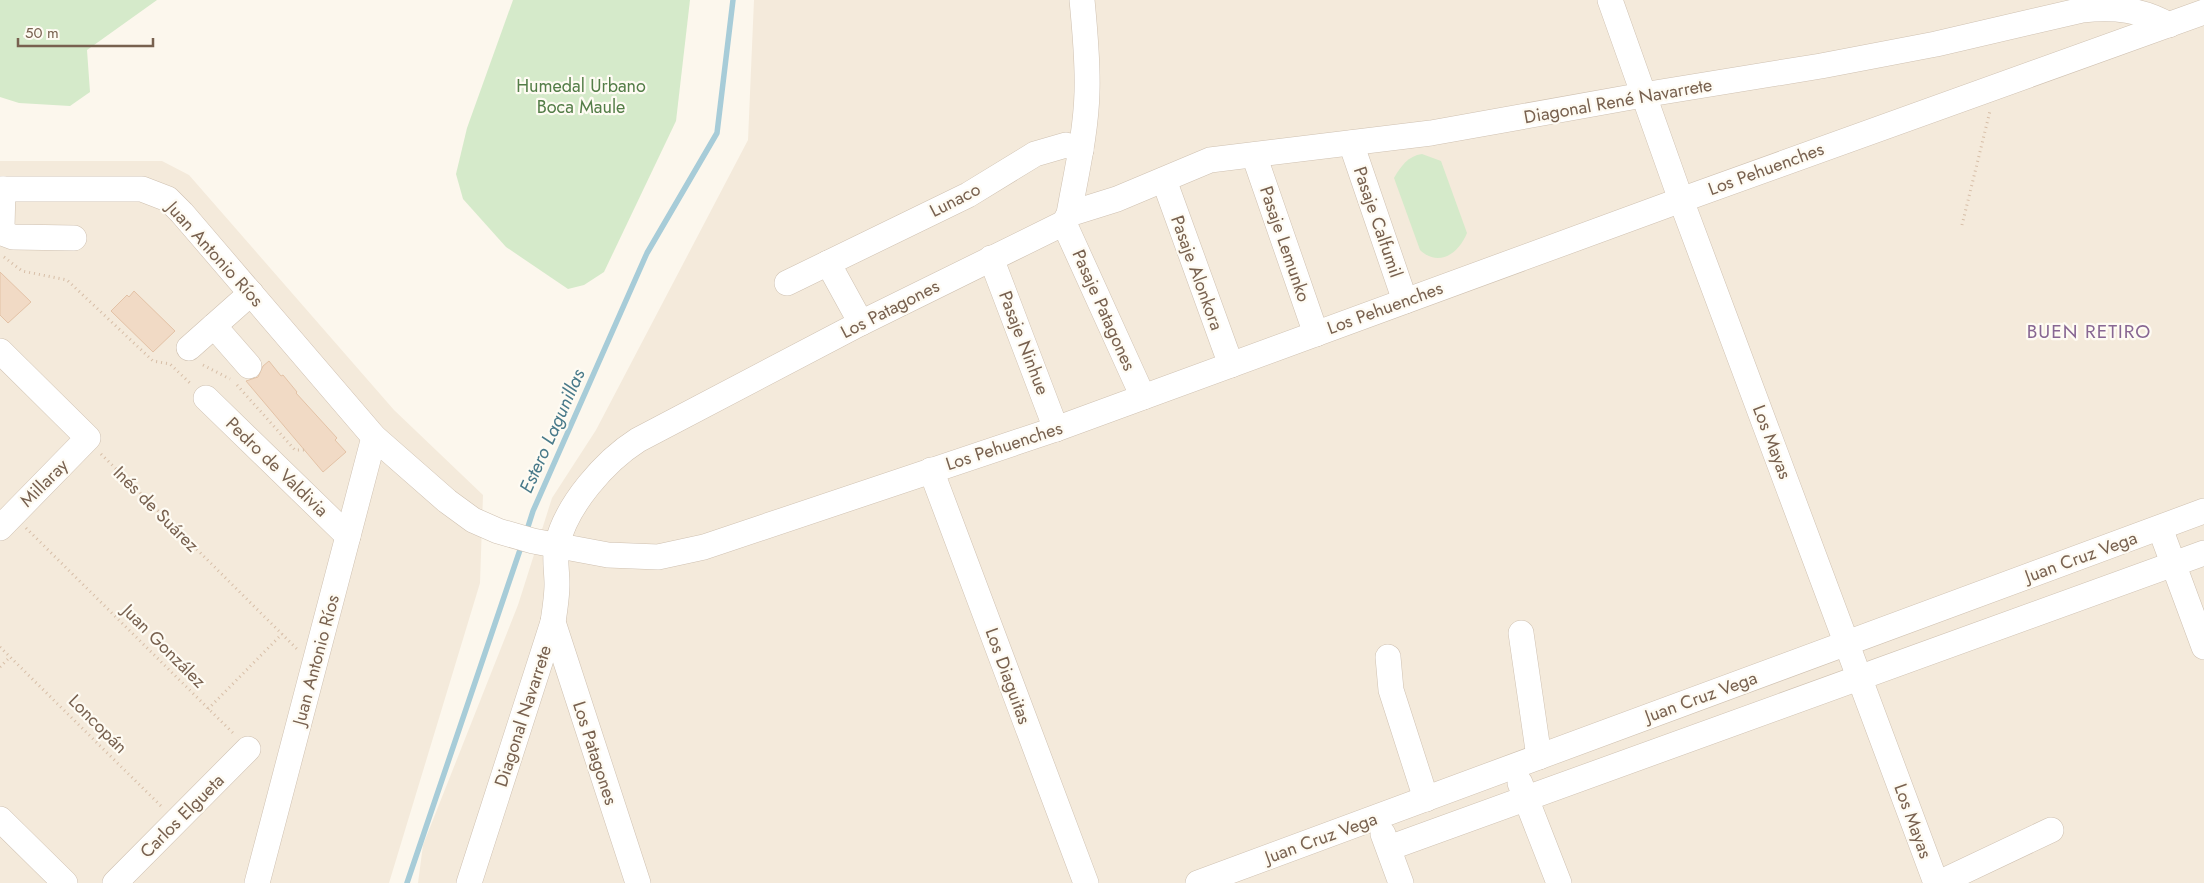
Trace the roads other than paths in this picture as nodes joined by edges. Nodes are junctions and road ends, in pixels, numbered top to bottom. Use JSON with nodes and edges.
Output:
{"nodes":[{"id":1,"x":1082,"y":0,"type":"edge"},
{"id":2,"x":1610,"y":0,"type":"edge"},
{"id":3,"x":2204,"y":12,"type":"edge"},
{"id":4,"x":2169,"y":25,"type":"junction"},
{"id":5,"x":1643,"y":95,"type":"junction"},
{"id":6,"x":1351,"y":143,"type":"junction"},
{"id":7,"x":1081,"y":150,"type":"junction"},
{"id":8,"x":1254,"y":155,"type":"junction"},
{"id":9,"x":1164,"y":180,"type":"junction"},
{"id":10,"x":2,"y":189,"type":"edge"},
{"id":11,"x":1681,"y":200,"type":"junction"},
{"id":12,"x":1066,"y":218,"type":"junction"},
{"id":13,"x":74,"y":238,"type":"dead end"},
{"id":14,"x":992,"y":258,"type":"junction"},
{"id":15,"x":828,"y":263,"type":"junction"},
{"id":16,"x":787,"y":283,"type":"dead end"},
{"id":17,"x":251,"y":293,"type":"junction"},
{"id":18,"x":1405,"y":301,"type":"junction"},
{"id":19,"x":862,"y":323,"type":"junction"},
{"id":20,"x":214,"y":326,"type":"junction"},
{"id":21,"x":1316,"y":334,"type":"junction"},
{"id":22,"x":0,"y":351,"type":"edge"},
{"id":23,"x":190,"y":360,"type":"road end"},
{"id":24,"x":1231,"y":365,"type":"junction"},
{"id":25,"x":248,"y":366,"type":"dead end"},
{"id":26,"x":1143,"y":397,"type":"junction"},
{"id":27,"x":206,"y":398,"type":"dead end"},
{"id":28,"x":1056,"y":429,"type":"junction"},
{"id":29,"x":374,"y":437,"type":"junction"},
{"id":30,"x":931,"y":470,"type":"junction"},
{"id":31,"x":2204,"y":511,"type":"edge"},
{"id":32,"x":0,"y":528,"type":"edge"},
{"id":33,"x":2160,"y":528,"type":"junction"},
{"id":34,"x":348,"y":536,"type":"junction"},
{"id":35,"x":545,"y":543,"type":"junction"},
{"id":36,"x":2204,"y":553,"type":"edge"},
{"id":37,"x":2174,"y":564,"type":"junction"},
{"id":38,"x":553,"y":622,"type":"junction"},
{"id":39,"x":1521,"y":632,"type":"dead end"},
{"id":40,"x":1848,"y":643,"type":"junction"},
{"id":41,"x":2204,"y":647,"type":"edge"},
{"id":42,"x":1388,"y":657,"type":"dead end"},
{"id":43,"x":1861,"y":679,"type":"junction"},
{"id":44,"x":248,"y":749,"type":"road end"},
{"id":45,"x":1539,"y":757,"type":"junction"},
{"id":46,"x":1514,"y":766,"type":"junction"},
{"id":47,"x":1526,"y":798,"type":"junction"},
{"id":48,"x":1426,"y":799,"type":"junction"},
{"id":49,"x":1377,"y":817,"type":"junction"},
{"id":50,"x":0,"y":819,"type":"edge"},
{"id":51,"x":2051,"y":830,"type":"dead end"},
{"id":52,"x":1389,"y":848,"type":"junction"},
{"id":53,"x":65,"y":883,"type":"edge"},
{"id":54,"x":115,"y":883,"type":"edge"},
{"id":55,"x":257,"y":883,"type":"edge"},
{"id":56,"x":469,"y":883,"type":"edge"},
{"id":57,"x":638,"y":883,"type":"edge"},
{"id":58,"x":1086,"y":883,"type":"edge"},
{"id":59,"x":1198,"y":883,"type":"edge"},
{"id":60,"x":1401,"y":883,"type":"edge"},
{"id":61,"x":1559,"y":883,"type":"edge"},
{"id":62,"x":1937,"y":883,"type":"edge"}],
"edges":[{"from":1,"to":7,"type":"street"},
{"from":2,"to":5,"type":"street","name":"Los Mayas"},
{"from":3,"to":4,"type":"street","name":"Los Pehuenches"},
{"from":4,"to":5,"type":"street","name":"Diagonal René Navarrete"},
{"from":4,"to":11,"type":"street","name":"Los Pehuenches"},
{"from":5,"to":6,"type":"street","name":"Diagonal René Navarrete"},
{"from":5,"to":11,"type":"street","name":"Los Mayas"},
{"from":6,"to":8,"type":"street","name":"Diagonal René Navarrete"},
{"from":6,"to":18,"type":"street","name":"Pasaje Calfumil"},
{"from":7,"to":12,"type":"street"},
{"from":7,"to":15,"type":"street","name":"Lunaco"},
{"from":8,"to":9,"type":"street","name":"Diagonal René Navarrete"},
{"from":8,"to":21,"type":"street","name":"Pasaje Lemunko"},
{"from":9,"to":12,"type":"street","name":"Diagonal René Navarrete"},
{"from":9,"to":24,"type":"street","name":"Pasaje Alonkora"},
{"from":10,"to":13,"type":"street"},
{"from":10,"to":17,"type":"street","name":"Juan Antonio Ríos"},
{"from":11,"to":18,"type":"street","name":"Los Pehuenches"},
{"from":11,"to":40,"type":"street","name":"Los Mayas"},
{"from":12,"to":14,"type":"street","name":"Los Patagones"},
{"from":12,"to":26,"type":"street","name":"Pasaje Patagones"},
{"from":14,"to":19,"type":"street","name":"Los Patagones"},
{"from":14,"to":28,"type":"street","name":"Pasaje Ninhue"},
{"from":15,"to":16,"type":"street","name":"Lunaco"},
{"from":15,"to":19,"type":"street"},
{"from":17,"to":20,"type":"street"},
{"from":17,"to":29,"type":"street","name":"Juan Antonio Ríos"},
{"from":18,"to":21,"type":"street","name":"Los Pehuenches"},
{"from":19,"to":35,"type":"street","name":"Los Patagones"},
{"from":20,"to":23,"type":"street"},
{"from":20,"to":25,"type":"street"},
{"from":21,"to":24,"type":"street","name":"Los Pehuenches"},
{"from":22,"to":32,"type":"street","name":"Millaray"},
{"from":24,"to":26,"type":"street","name":"Los Pehuenches"},
{"from":26,"to":28,"type":"street","name":"Los Pehuenches"},
{"from":27,"to":34,"type":"street","name":"Pedro de Valdivia"},
{"from":28,"to":30,"type":"street","name":"Los Pehuenches"},
{"from":29,"to":34,"type":"street","name":"Juan Antonio Ríos"},
{"from":29,"to":35,"type":"street","name":"Juan Antonio Ríos"},
{"from":30,"to":35,"type":"street","name":"Los Pehuenches"},
{"from":30,"to":58,"type":"street","name":"Los Diaguitas"},
{"from":31,"to":33,"type":"street","name":"Juan Cruz Vega"},
{"from":33,"to":37,"type":"street"},
{"from":33,"to":40,"type":"street","name":"Juan Cruz Vega"},
{"from":34,"to":55,"type":"street","name":"Juan Antonio Ríos"},
{"from":35,"to":38,"type":"street","name":"Diagonal Navarrete"},
{"from":36,"to":37,"type":"street"},
{"from":37,"to":41,"type":"street"},
{"from":37,"to":43,"type":"street"},
{"from":38,"to":56,"type":"street","name":"Diagonal Navarrete"},
{"from":38,"to":57,"type":"street","name":"Los Patagones"},
{"from":39,"to":45,"type":"street"},
{"from":40,"to":43,"type":"street","name":"Los Mayas"},
{"from":40,"to":45,"type":"street","name":"Juan Cruz Vega"},
{"from":42,"to":48,"type":"street"},
{"from":43,"to":47,"type":"street"},
{"from":43,"to":62,"type":"street","name":"Los Mayas"},
{"from":44,"to":54,"type":"street","name":"Carlos Elgueta"},
{"from":45,"to":46,"type":"street","name":"Juan Cruz Vega"},
{"from":46,"to":47,"type":"street"},
{"from":46,"to":48,"type":"street","name":"Juan Cruz Vega"},
{"from":47,"to":52,"type":"street"},
{"from":47,"to":61,"type":"street"},
{"from":48,"to":49,"type":"street","name":"Juan Cruz Vega"},
{"from":49,"to":52,"type":"street"},
{"from":49,"to":59,"type":"street","name":"Juan Cruz Vega"},
{"from":50,"to":53,"type":"street"},
{"from":51,"to":62,"type":"street"},
{"from":52,"to":60,"type":"street"}]}
